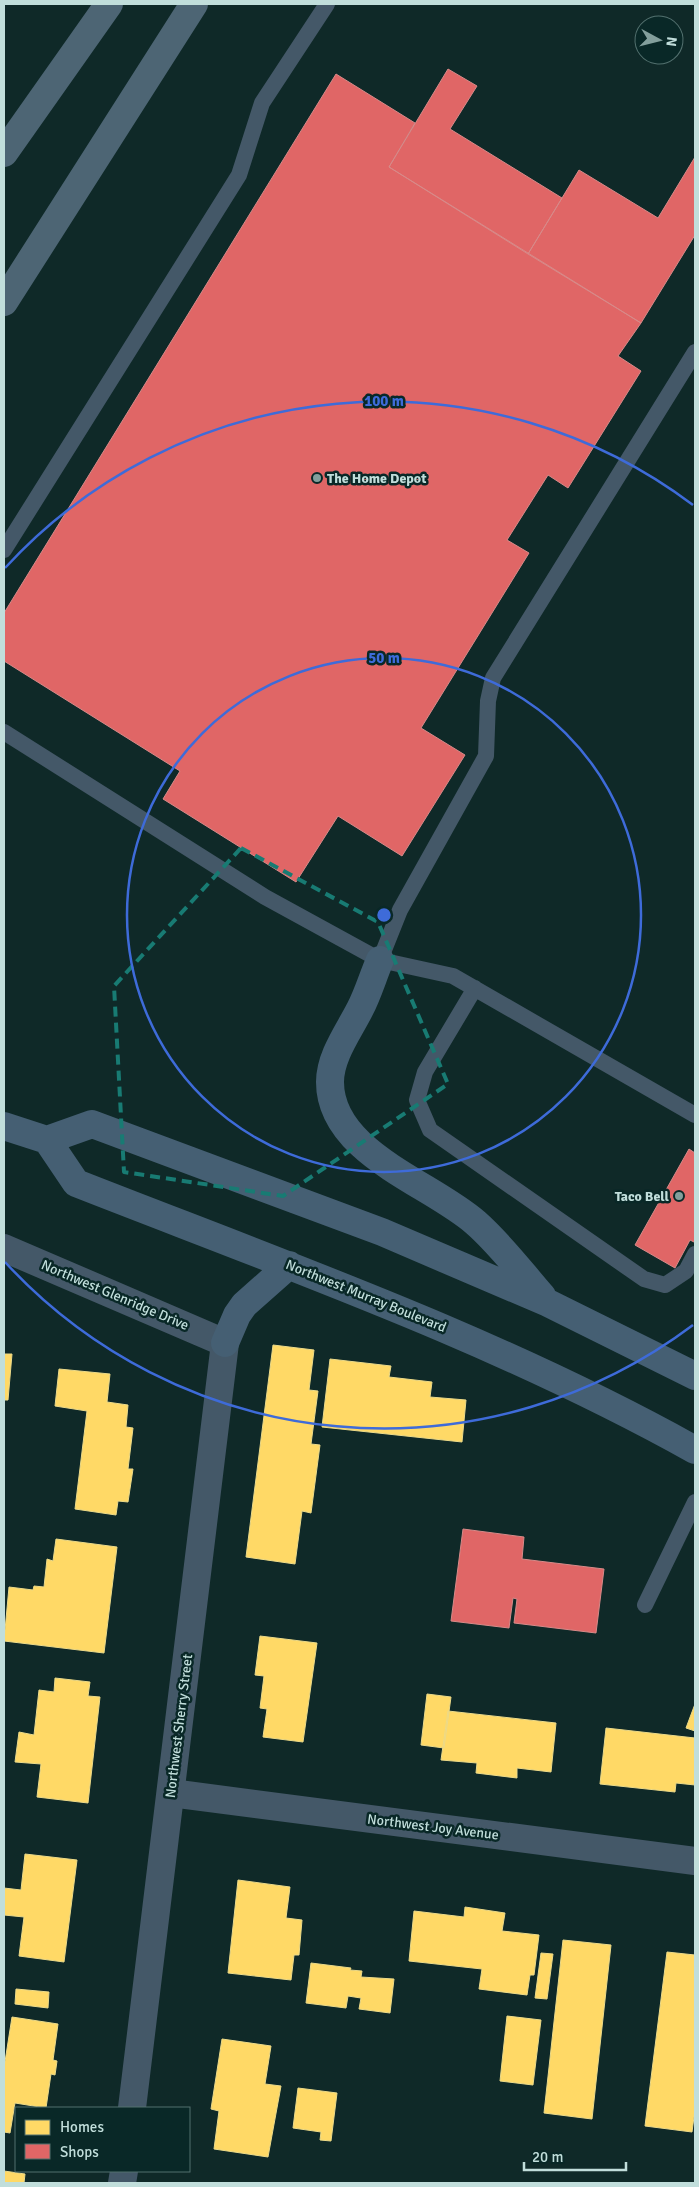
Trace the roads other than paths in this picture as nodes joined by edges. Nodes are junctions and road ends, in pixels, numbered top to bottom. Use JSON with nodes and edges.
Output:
{"nodes":[{"id":1,"x":109,"y":4,"type":"edge"},
{"id":2,"x":194,"y":4,"type":"edge"},
{"id":3,"x":327,"y":4,"type":"edge"},
{"id":4,"x":4,"y":153,"type":"edge"},
{"id":5,"x":4,"y":302,"type":"edge"},
{"id":6,"x":695,"y":352,"type":"edge"},
{"id":7,"x":4,"y":550,"type":"edge"},
{"id":8,"x":4,"y":732,"type":"edge"},
{"id":9,"x":380,"y":960,"type":"junction"},
{"id":10,"x":476,"y":988,"type":"junction"},
{"id":11,"x":695,"y":1115,"type":"edge"},
{"id":12,"x":4,"y":1126,"type":"edge"},
{"id":13,"x":46,"y":1140,"type":"junction"},
{"id":14,"x":4,"y":1248,"type":"edge"},
{"id":15,"x":695,"y":1254,"type":"edge"},
{"id":16,"x":290,"y":1265,"type":"junction"},
{"id":17,"x":548,"y":1303,"type":"junction"},
{"id":18,"x":225,"y":1343,"type":"junction"},
{"id":19,"x":695,"y":1376,"type":"edge"},
{"id":20,"x":695,"y":1450,"type":"edge"},
{"id":21,"x":695,"y":1502,"type":"edge"},
{"id":22,"x":645,"y":1605,"type":"dead end"},
{"id":23,"x":171,"y":1793,"type":"junction"},
{"id":24,"x":695,"y":1861,"type":"edge"},
{"id":25,"x":132,"y":2107,"type":"edge"}],
"edges":[{"from":1,"to":4,"type":"highway"},
{"from":2,"to":5,"type":"highway"},
{"from":3,"to":7,"type":"lane"},
{"from":6,"to":9,"type":"lane"},
{"from":8,"to":9,"type":"lane"},
{"from":9,"to":10,"type":"lane"},
{"from":9,"to":17,"type":"main road"},
{"from":10,"to":11,"type":"lane"},
{"from":10,"to":15,"type":"lane"},
{"from":12,"to":13,"type":"main road"},
{"from":13,"to":16,"type":"main road","name":"Northwest Murray Boulevard"},
{"from":13,"to":17,"type":"main road"},
{"from":14,"to":18,"type":"street","name":"Northwest Glenridge Drive"},
{"from":16,"to":18,"type":"main road"},
{"from":16,"to":20,"type":"main road","name":"Northwest Murray Boulevard"},
{"from":17,"to":19,"type":"main road"},
{"from":18,"to":23,"type":"street","name":"Northwest Sherry Street"},
{"from":21,"to":22,"type":"lane"},
{"from":23,"to":24,"type":"street","name":"Northwest Joy Avenue"},
{"from":23,"to":25,"type":"street","name":"Northwest Sherry Street"}]}
